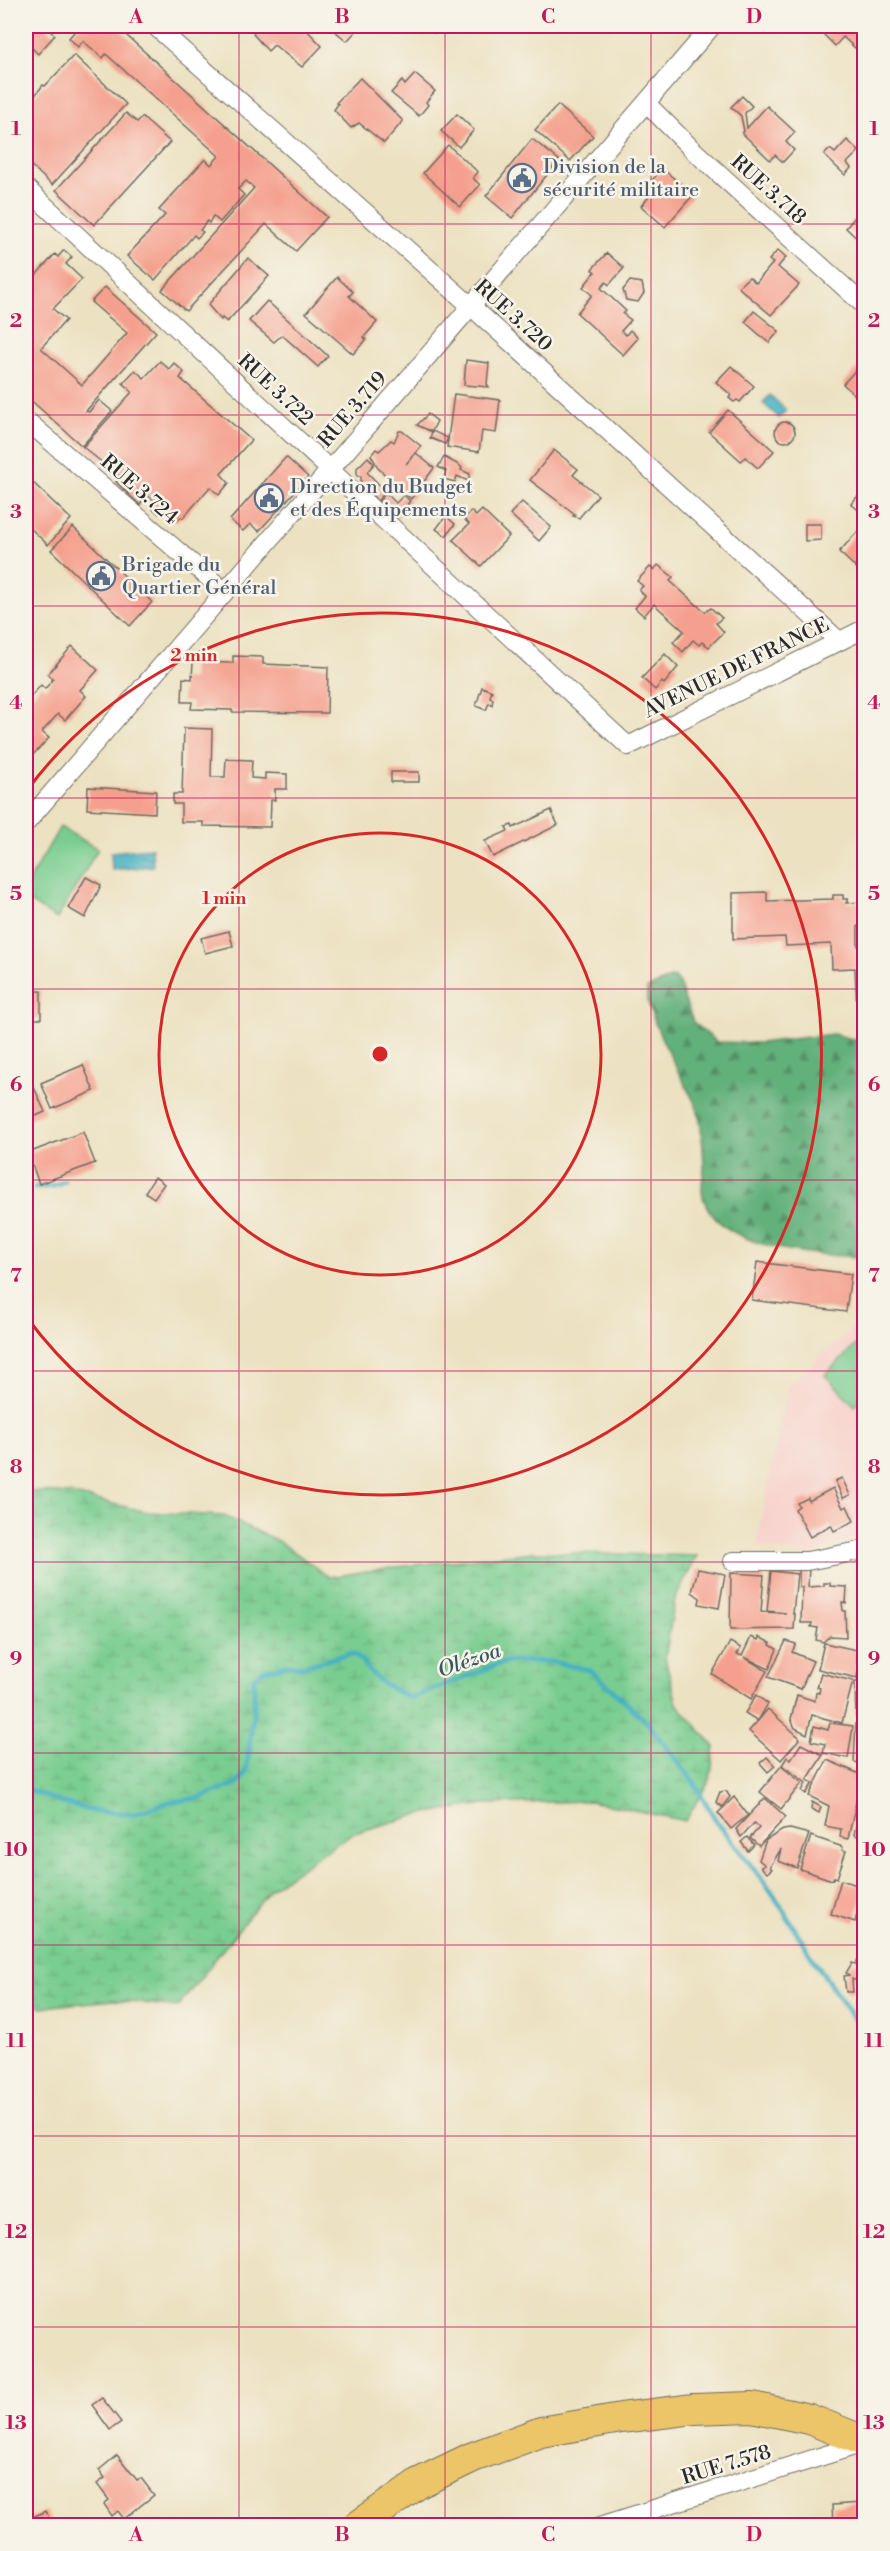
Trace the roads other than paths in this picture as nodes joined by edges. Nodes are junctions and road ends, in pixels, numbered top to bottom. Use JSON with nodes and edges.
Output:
{"nodes":[{"id":1,"x":155,"y":26,"type":"edge"},
{"id":2,"x":712,"y":26,"type":"edge"},
{"id":3,"x":646,"y":103,"type":"junction"},
{"id":4,"x":26,"y":189,"type":"edge"},
{"id":5,"x":864,"y":305,"type":"edge"},
{"id":6,"x":472,"y":307,"type":"junction"},
{"id":7,"x":26,"y":420,"type":"edge"},
{"id":8,"x":329,"y":469,"type":"junction"},
{"id":9,"x":224,"y":591,"type":"junction"},
{"id":10,"x":864,"y":629,"type":"edge"},
{"id":11,"x":839,"y":641,"type":"junction"},
{"id":12,"x":628,"y":746,"type":"joint"},
{"id":13,"x":26,"y":823,"type":"edge"},
{"id":14,"x":864,"y":1550,"type":"edge"},
{"id":15,"x":733,"y":1561,"type":"dead end"},
{"id":16,"x":864,"y":2442,"type":"edge"},
{"id":17,"x":358,"y":2526,"type":"edge"},
{"id":18,"x":600,"y":2526,"type":"edge"}],
"edges":[{"from":1,"to":6,"type":"street","name":"RUE 3.720"},
{"from":2,"to":3,"type":"street","name":"RUE 3.719"},
{"from":3,"to":5,"type":"street","name":"RUE 3.718"},
{"from":3,"to":6,"type":"street","name":"RUE 3.719"},
{"from":4,"to":8,"type":"street","name":"RUE 3.722"},
{"from":6,"to":8,"type":"street","name":"RUE 3.719"},
{"from":6,"to":11,"type":"street","name":"RUE 3.720"},
{"from":7,"to":9,"type":"street","name":"RUE 3.724"},
{"from":8,"to":9,"type":"street","name":"RUE 3.719"},
{"from":8,"to":12,"type":"street","name":"RUE 3.722"},
{"from":9,"to":13,"type":"street","name":"RUE 3.719"},
{"from":10,"to":11,"type":"street","name":"AVENUE DE FRANCE"},
{"from":11,"to":12,"type":"street","name":"AVENUE DE FRANCE"},
{"from":14,"to":15,"type":"street"},
{"from":16,"to":17,"type":"main road"},
{"from":16,"to":18,"type":"street","name":"RUE 7.578"}]}
